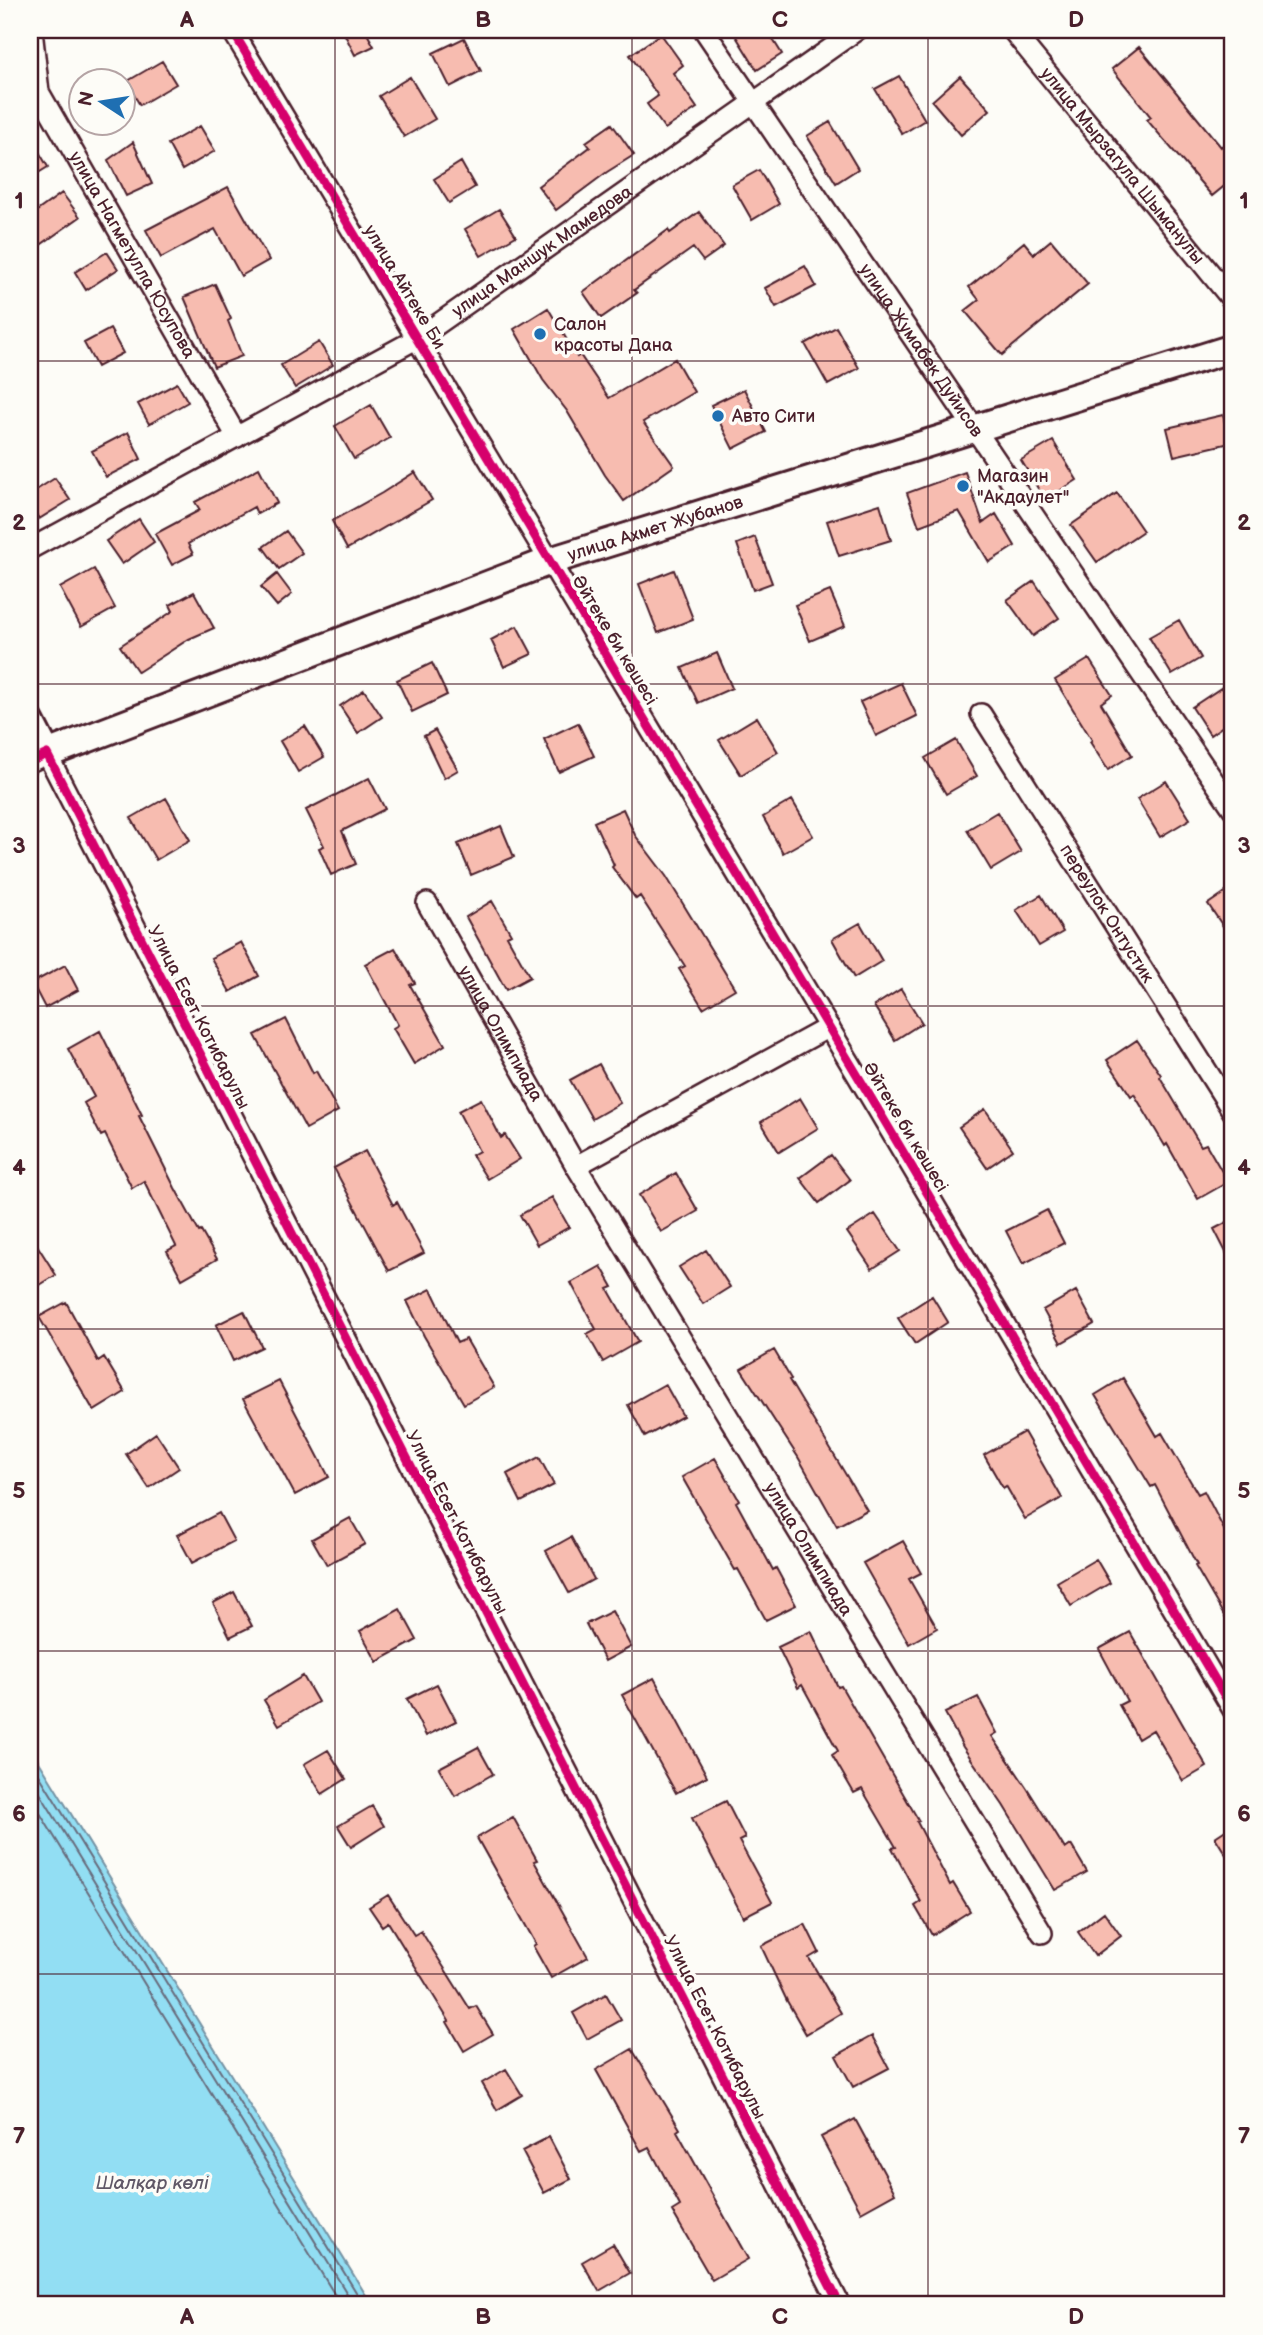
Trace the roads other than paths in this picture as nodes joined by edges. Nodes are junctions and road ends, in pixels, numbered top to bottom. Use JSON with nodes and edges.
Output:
{"nodes":[{"id":1,"x":32,"y":30,"type":"edge"},
{"id":2,"x":232,"y":30,"type":"edge"},
{"id":3,"x":704,"y":30,"type":"edge"},
{"id":4,"x":857,"y":30,"type":"edge"},
{"id":5,"x":1012,"y":30,"type":"edge"},
{"id":6,"x":755,"y":103,"type":"junction"},
{"id":7,"x":1233,"y":301,"type":"edge"},
{"id":8,"x":418,"y":338,"type":"junction"},
{"id":9,"x":1233,"y":348,"type":"edge"},
{"id":10,"x":974,"y":428,"type":"junction"},
{"id":11,"x":237,"y":437,"type":"junction"},
{"id":12,"x":30,"y":549,"type":"edge"},
{"id":13,"x":550,"y":561,"type":"junction"},
{"id":14,"x":981,"y":713,"type":"dead end"},
{"id":15,"x":30,"y":721,"type":"edge"},
{"id":16,"x":38,"y":758,"type":"edge"},
{"id":17,"x":1233,"y":809,"type":"edge"},
{"id":18,"x":427,"y":904,"type":"dead end"},
{"id":19,"x":829,"y":1027,"type":"junction"},
{"id":20,"x":1233,"y":1112,"type":"edge"},
{"id":21,"x":576,"y":1166,"type":"junction"},
{"id":22,"x":1233,"y":1710,"type":"edge"},
{"id":23,"x":1042,"y":1933,"type":"dead end"},
{"id":24,"x":840,"y":2305,"type":"edge"}],
"edges":[{"from":1,"to":11,"type":"street","name":"улица Нагметулла Юсупова"},
{"from":2,"to":8,"type":"street","name":"улица Айтеке Би"},
{"from":3,"to":6,"type":"street","name":"улица Жумабек Дуйисов"},
{"from":4,"to":6,"type":"street","name":"улица Маншук Мамедова"},
{"from":5,"to":7,"type":"street","name":"улица Мырзагула Шыманулы"},
{"from":6,"to":8,"type":"street","name":"улица Маншук Мамедова"},
{"from":6,"to":10,"type":"street","name":"улица Жумабек Дуйисов"},
{"from":8,"to":11,"type":"street","name":"улица Маншук Мамедова"},
{"from":8,"to":13,"type":"street","name":"улица Айтеке Би"},
{"from":9,"to":10,"type":"main road","name":"улица Ахмет Жубанов"},
{"from":10,"to":13,"type":"main road","name":"улица Ахмет Жубанов"},
{"from":10,"to":17,"type":"street","name":"улица Жумабек Дуйисов"},
{"from":11,"to":12,"type":"street","name":"улица Маншук Мамедова"},
{"from":13,"to":16,"type":"main road","name":"улица Ахмет Жубанов"},
{"from":13,"to":19,"type":"street","name":"Әйтеке би көшесі"},
{"from":14,"to":20,"type":"street","name":"переулок Онтустик"},
{"from":15,"to":16,"type":"main road","name":"Улица Есет Котибарулы"},
{"from":16,"to":24,"type":"street","name":"Улица Есет Котибарулы"},
{"from":18,"to":21,"type":"street","name":"улица Олимпиада"},
{"from":19,"to":21,"type":"street"},
{"from":19,"to":22,"type":"street","name":"Әйтеке би көшесі"},
{"from":21,"to":23,"type":"street","name":"улица Олимпиада"}]}
